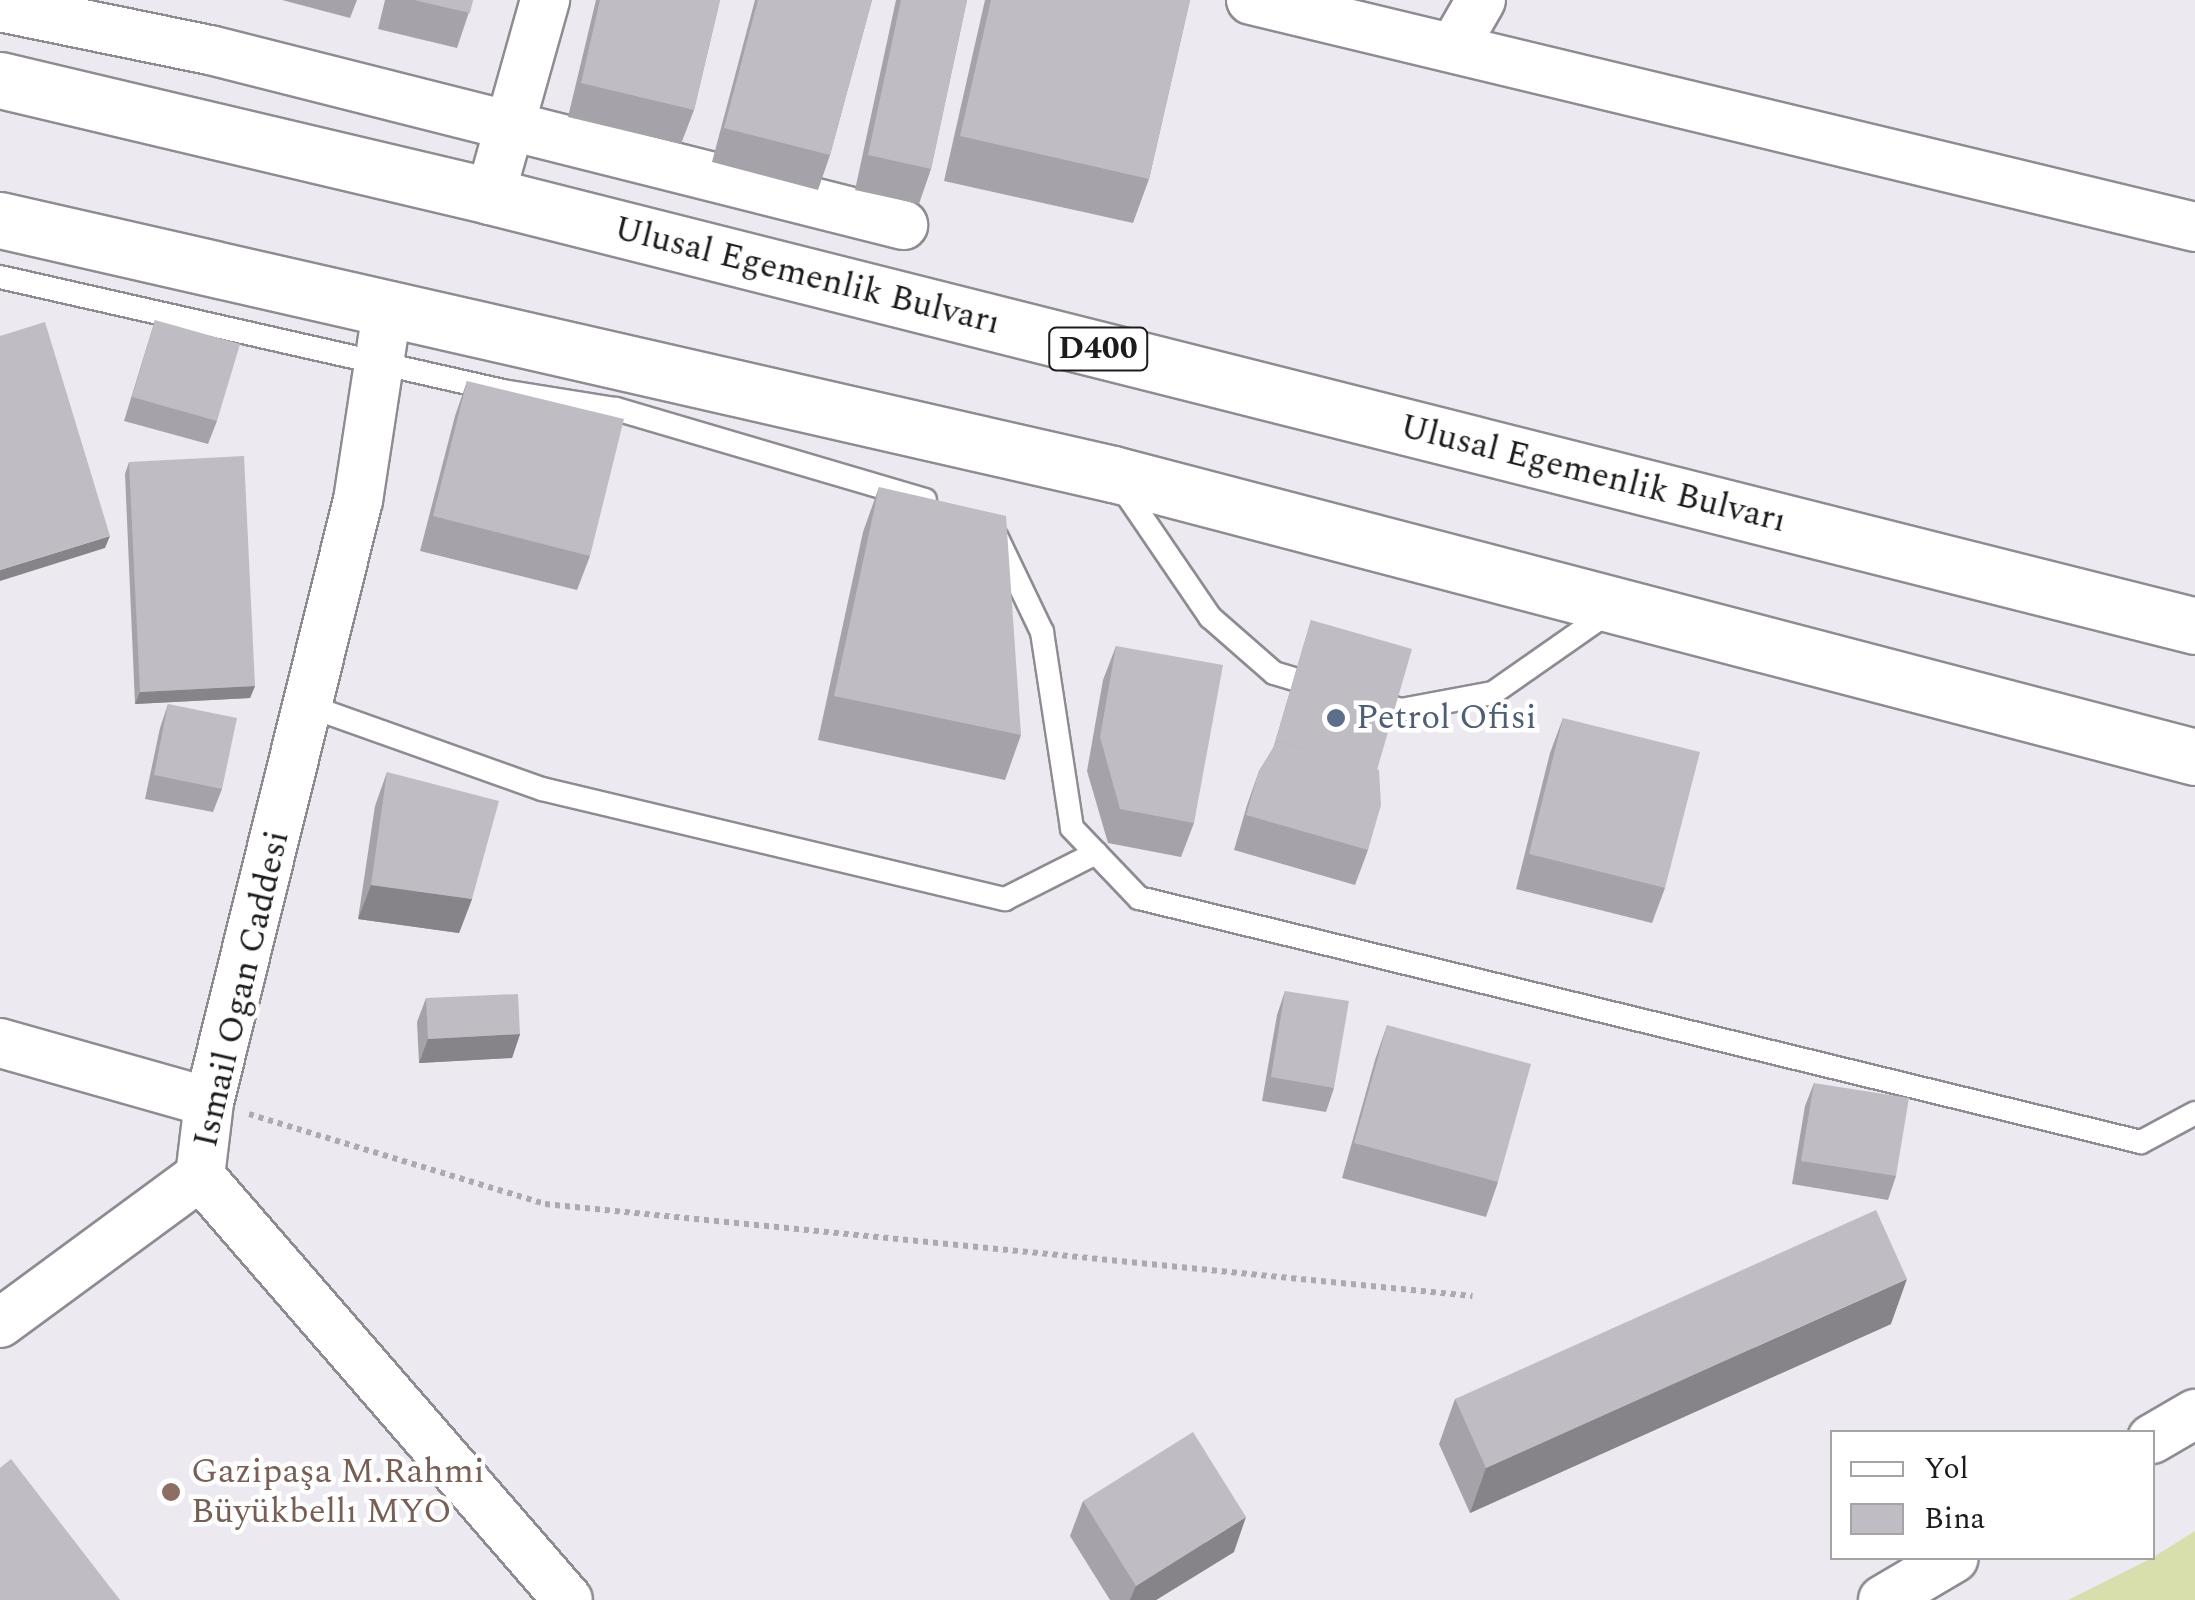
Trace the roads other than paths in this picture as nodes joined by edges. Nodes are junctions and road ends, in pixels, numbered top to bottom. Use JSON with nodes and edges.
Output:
{"nodes":[{"id":1,"x":545,"y":0,"type":"edge"},
{"id":2,"x":1251,"y":0,"type":"edge"},
{"id":3,"x":1481,"y":0,"type":"edge"},
{"id":4,"x":0,"y":8,"type":"edge"},
{"id":5,"x":1454,"y":47,"type":"junction"},
{"id":6,"x":0,"y":80,"type":"edge"},
{"id":7,"x":510,"y":125,"type":"junction"},
{"id":8,"x":490,"y":196,"type":"junction"},
{"id":9,"x":0,"y":220,"type":"edge"},
{"id":10,"x":903,"y":225,"type":"dead end"},
{"id":11,"x":2195,"y":227,"type":"edge"},
{"id":12,"x":0,"y":277,"type":"edge"},
{"id":13,"x":384,"y":337,"type":"junction"},
{"id":14,"x":1113,"y":474,"type":"junction"},
{"id":15,"x":950,"y":507,"type":"edge"},
{"id":16,"x":987,"y":518,"type":"edge"},
{"id":17,"x":1618,"y":606,"type":"junction"},
{"id":18,"x":2195,"y":626,"type":"edge"},
{"id":19,"x":310,"y":706,"type":"junction"},
{"id":20,"x":2195,"y":757,"type":"edge"},
{"id":21,"x":1096,"y":852,"type":"junction"},
{"id":22,"x":0,"y":1043,"type":"edge"},
{"id":23,"x":209,"y":1102,"type":"junction"},
{"id":24,"x":2195,"y":1113,"type":"edge"},
{"id":25,"x":200,"y":1176,"type":"junction"},
{"id":26,"x":0,"y":1323,"type":"edge"},
{"id":27,"x":2195,"y":1414,"type":"edge"},
{"id":28,"x":2155,"y":1437,"type":"edge"},
{"id":29,"x":1951,"y":1560,"type":"edge"},
{"id":30,"x":568,"y":1600,"type":"edge"},
{"id":31,"x":1883,"y":1600,"type":"edge"}],
"edges":[{"from":1,"to":7,"type":"street"},
{"from":2,"to":5,"type":"street"},
{"from":3,"to":5,"type":"street"},
{"from":4,"to":7,"type":"street"},
{"from":5,"to":11,"type":"street"},
{"from":6,"to":8,"type":"highway","name":"Ulusal Egemenlik Bulvarı","number":"D400"},
{"from":7,"to":8,"type":"street"},
{"from":7,"to":10,"type":"street"},
{"from":8,"to":18,"type":"highway","name":"Ulusal Egemenlik Bulvarı","number":"D400"},
{"from":9,"to":13,"type":"highway"},
{"from":12,"to":13,"type":"lane"},
{"from":13,"to":14,"type":"highway"},
{"from":13,"to":15,"type":"lane"},
{"from":13,"to":19,"type":"street","name":"Ismail Ogan Caddesi"},
{"from":14,"to":17,"type":"highway"},
{"from":14,"to":17,"type":"lane"},
{"from":16,"to":21,"type":"lane"},
{"from":17,"to":20,"type":"highway"},
{"from":19,"to":21,"type":"lane"},
{"from":19,"to":23,"type":"street","name":"Ismail Ogan Caddesi"},
{"from":21,"to":24,"type":"lane"},
{"from":22,"to":23,"type":"street"},
{"from":23,"to":25,"type":"street","name":"Ismail Ogan Caddesi"},
{"from":25,"to":26,"type":"street"},
{"from":25,"to":30,"type":"street","name":"Ismail Ogan Caddesi"},
{"from":27,"to":28,"type":"street"},
{"from":29,"to":31,"type":"street"}]}
